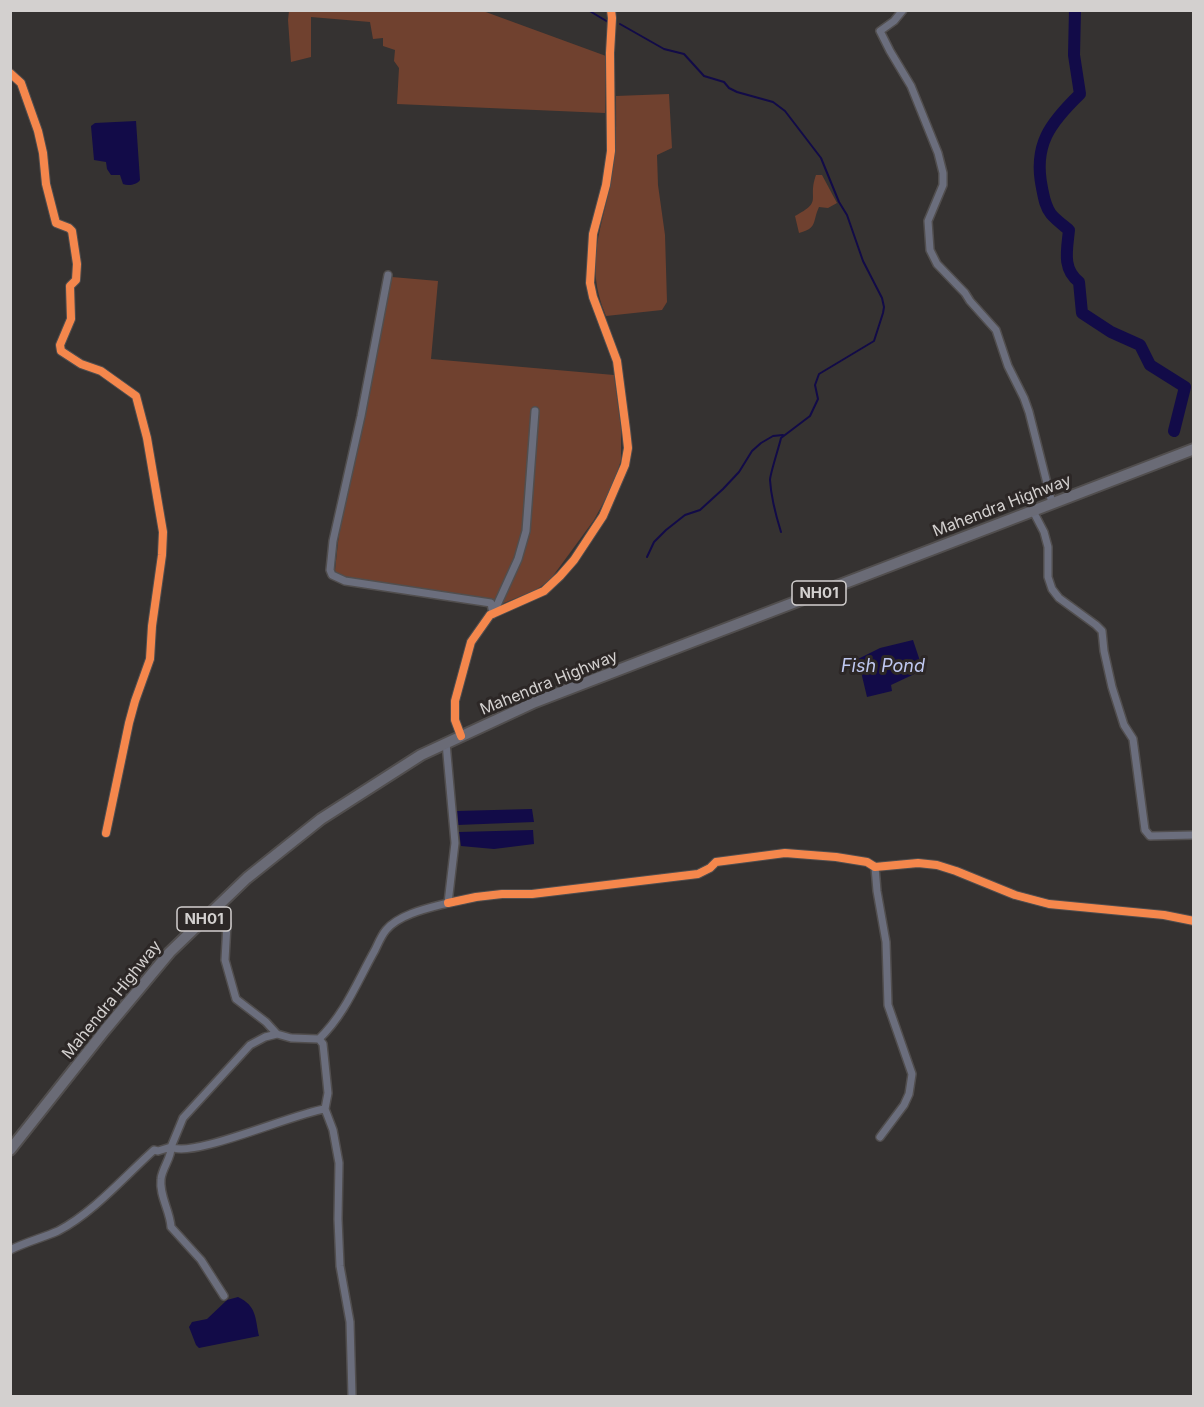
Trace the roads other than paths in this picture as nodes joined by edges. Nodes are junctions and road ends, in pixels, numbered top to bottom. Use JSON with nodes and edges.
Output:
{"nodes":[{"id":1,"x":611,"y":10,"type":"edge"},
{"id":2,"x":903,"y":10,"type":"edge"},
{"id":3,"x":10,"y":73,"type":"edge"},
{"id":4,"x":388,"y":275,"type":"dead end"},
{"id":5,"x":535,"y":411,"type":"dead end"},
{"id":6,"x":1194,"y":449,"type":"edge"},
{"id":7,"x":1052,"y":503,"type":"junction"},
{"id":8,"x":1033,"y":511,"type":"junction"},
{"id":9,"x":493,"y":614,"type":"junction"},
{"id":10,"x":461,"y":736,"type":"junction"},
{"id":11,"x":446,"y":742,"type":"junction"},
{"id":12,"x":106,"y":833,"type":"dead end"},
{"id":13,"x":1194,"y":834,"type":"edge"},
{"id":14,"x":875,"y":867,"type":"junction"},
{"id":15,"x":448,"y":903,"type":"junction"},
{"id":16,"x":217,"y":907,"type":"junction"},
{"id":17,"x":1194,"y":921,"type":"edge"},
{"id":18,"x":278,"y":1034,"type":"junction"},
{"id":19,"x":319,"y":1039,"type":"junction"},
{"id":20,"x":325,"y":1108,"type":"junction"},
{"id":21,"x":880,"y":1137,"type":"dead end"},
{"id":22,"x":171,"y":1147,"type":"junction"},
{"id":23,"x":10,"y":1150,"type":"edge"},
{"id":24,"x":11,"y":1249,"type":"edge"},
{"id":25,"x":224,"y":1296,"type":"dead end"},
{"id":26,"x":352,"y":1396,"type":"edge"}],
"edges":[{"from":1,"to":9,"type":"street"},
{"from":2,"to":7,"type":"street"},
{"from":3,"to":12,"type":"street"},
{"from":4,"to":9,"type":"street"},
{"from":5,"to":9,"type":"street"},
{"from":6,"to":7,"type":"highway","name":"Mahendra Highway","number":"NH01"},
{"from":7,"to":8,"type":"highway","name":"Mahendra Highway","number":"NH01"},
{"from":8,"to":10,"type":"highway","name":"Mahendra Highway","number":"NH01"},
{"from":8,"to":13,"type":"street"},
{"from":9,"to":10,"type":"street"},
{"from":10,"to":11,"type":"highway","name":"Mahendra Highway","number":"NH01"},
{"from":11,"to":15,"type":"street"},
{"from":11,"to":16,"type":"highway","name":"Mahendra Highway","number":"NH01"},
{"from":14,"to":15,"type":"street"},
{"from":14,"to":17,"type":"street"},
{"from":14,"to":21,"type":"street"},
{"from":15,"to":19,"type":"street"},
{"from":16,"to":18,"type":"street"},
{"from":16,"to":23,"type":"highway","name":"Mahendra Highway","number":"NH01"},
{"from":18,"to":19,"type":"street"},
{"from":18,"to":22,"type":"street"},
{"from":19,"to":20,"type":"street"},
{"from":20,"to":22,"type":"street"},
{"from":20,"to":26,"type":"street"},
{"from":22,"to":24,"type":"street"},
{"from":22,"to":25,"type":"street"}]}
